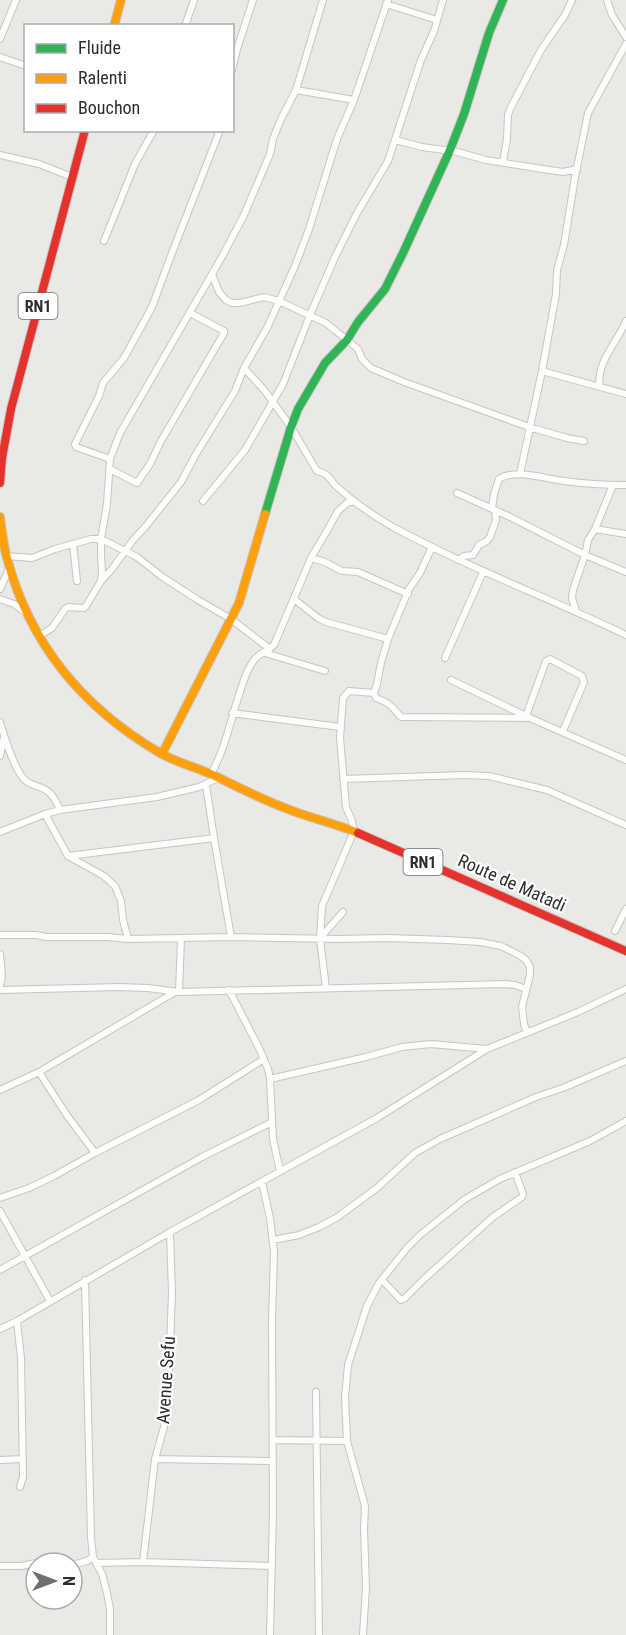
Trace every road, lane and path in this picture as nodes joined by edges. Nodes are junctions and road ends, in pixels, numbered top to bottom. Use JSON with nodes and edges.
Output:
{"nodes":[{"id":1,"x":16,"y":0,"type":"edge"},
{"id":2,"x":121,"y":0,"type":"edge"},
{"id":3,"x":194,"y":0,"type":"edge"},
{"id":4,"x":254,"y":0,"type":"edge"},
{"id":5,"x":323,"y":0,"type":"edge"},
{"id":6,"x":443,"y":0,"type":"edge"},
{"id":7,"x":503,"y":0,"type":"edge"},
{"id":8,"x":572,"y":0,"type":"edge"},
{"id":9,"x":608,"y":0,"type":"edge"},
{"id":10,"x":387,"y":2,"type":"edge"},
{"id":11,"x":437,"y":20,"type":"junction"},
{"id":12,"x":115,"y":24,"type":"edge"},
{"id":13,"x":186,"y":24,"type":"edge"},
{"id":14,"x":626,"y":37,"type":"edge"},
{"id":15,"x":0,"y":39,"type":"edge"},
{"id":16,"x":626,"y":44,"type":"edge"},
{"id":17,"x":0,"y":57,"type":"edge"},
{"id":18,"x":234,"y":62,"type":"edge"},
{"id":19,"x":24,"y":65,"type":"edge"},
{"id":20,"x":296,"y":90,"type":"junction"},
{"id":21,"x":354,"y":100,"type":"junction"},
{"id":22,"x":84,"y":132,"type":"edge"},
{"id":23,"x":153,"y":132,"type":"edge"},
{"id":24,"x":219,"y":132,"type":"edge"},
{"id":25,"x":395,"y":140,"type":"junction"},
{"id":26,"x":450,"y":150,"type":"junction"},
{"id":27,"x":0,"y":155,"type":"edge"},
{"id":28,"x":503,"y":162,"type":"junction"},
{"id":29,"x":577,"y":169,"type":"junction"},
{"id":30,"x":72,"y":177,"type":"junction"},
{"id":31,"x":104,"y":241,"type":"dead end"},
{"id":32,"x":212,"y":273,"type":"junction"},
{"id":33,"x":279,"y":302,"type":"junction"},
{"id":34,"x":190,"y":313,"type":"junction"},
{"id":35,"x":310,"y":315,"type":"junction"},
{"id":36,"x":626,"y":321,"type":"edge"},
{"id":37,"x":347,"y":340,"type":"junction"},
{"id":38,"x":244,"y":368,"type":"junction"},
{"id":39,"x":542,"y":371,"type":"junction"},
{"id":40,"x":600,"y":387,"type":"junction"},
{"id":41,"x":626,"y":394,"type":"edge"},
{"id":42,"x":273,"y":403,"type":"junction"},
{"id":43,"x":291,"y":427,"type":"junction"},
{"id":44,"x":530,"y":427,"type":"junction"},
{"id":45,"x":584,"y":441,"type":"dead end"},
{"id":46,"x":110,"y":459,"type":"junction"},
{"id":47,"x":110,"y":470,"type":"junction"},
{"id":48,"x":520,"y":474,"type":"junction"},
{"id":49,"x":0,"y":483,"type":"edge"},
{"id":50,"x":613,"y":485,"type":"junction"},
{"id":51,"x":626,"y":485,"type":"edge"},
{"id":52,"x":457,"y":493,"type":"dead end"},
{"id":53,"x":203,"y":501,"type":"dead end"},
{"id":54,"x":354,"y":501,"type":"junction"},
{"id":55,"x":493,"y":509,"type":"junction"},
{"id":56,"x":0,"y":517,"type":"edge"},
{"id":57,"x":0,"y":523,"type":"edge"},
{"id":58,"x":595,"y":529,"type":"junction"},
{"id":59,"x":626,"y":534,"type":"edge"},
{"id":60,"x":101,"y":539,"type":"junction"},
{"id":61,"x":73,"y":544,"type":"junction"},
{"id":62,"x":432,"y":547,"type":"junction"},
{"id":63,"x":126,"y":551,"type":"junction"},
{"id":64,"x":585,"y":555,"type":"junction"},
{"id":65,"x":6,"y":556,"type":"junction"},
{"id":66,"x":311,"y":558,"type":"junction"},
{"id":67,"x":458,"y":560,"type":"junction"},
{"id":68,"x":9,"y":568,"type":"junction"},
{"id":69,"x":483,"y":572,"type":"junction"},
{"id":70,"x":626,"y":572,"type":"edge"},
{"id":71,"x":77,"y":581,"type":"dead end"},
{"id":72,"x":101,"y":581,"type":"junction"},
{"id":73,"x":0,"y":589,"type":"edge"},
{"id":74,"x":408,"y":594,"type":"junction"},
{"id":75,"x":294,"y":598,"type":"junction"},
{"id":76,"x":0,"y":599,"type":"edge"},
{"id":77,"x":576,"y":611,"type":"junction"},
{"id":78,"x":27,"y":614,"type":"junction"},
{"id":79,"x":231,"y":619,"type":"junction"},
{"id":80,"x":626,"y":635,"type":"edge"},
{"id":81,"x":39,"y":636,"type":"junction"},
{"id":82,"x":388,"y":639,"type":"junction"},
{"id":83,"x":267,"y":651,"type":"junction"},
{"id":84,"x":446,"y":658,"type":"dead end"},
{"id":85,"x":325,"y":671,"type":"dead end"},
{"id":86,"x":451,"y":680,"type":"dead end"},
{"id":87,"x":374,"y":693,"type":"junction"},
{"id":88,"x":232,"y":712,"type":"junction"},
{"id":89,"x":528,"y":717,"type":"junction"},
{"id":90,"x":0,"y":723,"type":"edge"},
{"id":91,"x":340,"y":727,"type":"junction"},
{"id":92,"x":563,"y":731,"type":"junction"},
{"id":93,"x":4,"y":736,"type":"junction"},
{"id":94,"x":162,"y":754,"type":"junction"},
{"id":95,"x":0,"y":756,"type":"edge"},
{"id":96,"x":626,"y":760,"type":"edge"},
{"id":97,"x":215,"y":776,"type":"junction"},
{"id":98,"x":344,"y":779,"type":"junction"},
{"id":99,"x":206,"y":784,"type":"junction"},
{"id":100,"x":60,"y":810,"type":"junction"},
{"id":101,"x":45,"y":814,"type":"junction"},
{"id":102,"x":626,"y":825,"type":"edge"},
{"id":103,"x":354,"y":831,"type":"junction"},
{"id":104,"x":0,"y":832,"type":"edge"},
{"id":105,"x":214,"y":838,"type":"junction"},
{"id":106,"x":68,"y":856,"type":"junction"},
{"id":107,"x":626,"y":909,"type":"edge"},
{"id":108,"x":343,"y":912,"type":"dead end"},
{"id":109,"x":615,"y":932,"type":"dead end"},
{"id":110,"x":0,"y":935,"type":"edge"},
{"id":111,"x":231,"y":937,"type":"junction"},
{"id":112,"x":128,"y":939,"type":"junction"},
{"id":113,"x":181,"y":939,"type":"junction"},
{"id":114,"x":320,"y":939,"type":"junction"},
{"id":115,"x":626,"y":951,"type":"edge"},
{"id":116,"x":0,"y":954,"type":"edge"},
{"id":117,"x":0,"y":985,"type":"edge"},
{"id":118,"x":326,"y":988,"type":"junction"},
{"id":119,"x":526,"y":989,"type":"junction"},
{"id":120,"x":626,"y":989,"type":"edge"},
{"id":121,"x":0,"y":990,"type":"edge"},
{"id":122,"x":229,"y":990,"type":"junction"},
{"id":123,"x":177,"y":992,"type":"junction"},
{"id":124,"x":527,"y":1032,"type":"junction"},
{"id":125,"x":487,"y":1049,"type":"junction"},
{"id":126,"x":264,"y":1059,"type":"junction"},
{"id":127,"x":626,"y":1060,"type":"edge"},
{"id":128,"x":39,"y":1072,"type":"junction"},
{"id":129,"x":270,"y":1079,"type":"junction"},
{"id":130,"x":0,"y":1090,"type":"edge"},
{"id":131,"x":626,"y":1121,"type":"edge"},
{"id":132,"x":272,"y":1122,"type":"junction"},
{"id":133,"x":95,"y":1153,"type":"junction"},
{"id":134,"x":280,"y":1171,"type":"junction"},
{"id":135,"x":515,"y":1172,"type":"junction"},
{"id":136,"x":262,"y":1182,"type":"junction"},
{"id":137,"x":0,"y":1198,"type":"edge"},
{"id":138,"x":0,"y":1211,"type":"edge"},
{"id":139,"x":170,"y":1232,"type":"junction"},
{"id":140,"x":273,"y":1240,"type":"junction"},
{"id":141,"x":25,"y":1255,"type":"junction"},
{"id":142,"x":0,"y":1270,"type":"edge"},
{"id":143,"x":382,"y":1280,"type":"junction"},
{"id":144,"x":85,"y":1281,"type":"junction"},
{"id":145,"x":50,"y":1301,"type":"junction"},
{"id":146,"x":17,"y":1321,"type":"junction"},
{"id":147,"x":0,"y":1328,"type":"edge"},
{"id":148,"x":316,"y":1392,"type":"dead end"},
{"id":149,"x":273,"y":1440,"type":"junction"},
{"id":150,"x":316,"y":1441,"type":"junction"},
{"id":151,"x":347,"y":1442,"type":"junction"},
{"id":152,"x":0,"y":1460,"type":"edge"},
{"id":153,"x":22,"y":1460,"type":"junction"},
{"id":154,"x":155,"y":1460,"type":"junction"},
{"id":155,"x":272,"y":1461,"type":"junction"},
{"id":156,"x":20,"y":1487,"type":"dead end"},
{"id":157,"x":95,"y":1560,"type":"junction"},
{"id":158,"x":84,"y":1562,"type":"edge"},
{"id":159,"x":142,"y":1562,"type":"junction"},
{"id":160,"x":24,"y":1565,"type":"edge"},
{"id":161,"x":0,"y":1566,"type":"edge"},
{"id":162,"x":272,"y":1566,"type":"junction"},
{"id":163,"x":110,"y":1635,"type":"edge"},
{"id":164,"x":270,"y":1635,"type":"edge"},
{"id":165,"x":319,"y":1635,"type":"edge"},
{"id":166,"x":363,"y":1635,"type":"edge"}],
"edges":[{"from":1,"to":15,"type":"street"},
{"from":2,"to":12,"type":"main road"},
{"from":3,"to":13,"type":"street"},
{"from":4,"to":18,"type":"street"},
{"from":5,"to":20,"type":"street"},
{"from":6,"to":11,"type":"street"},
{"from":7,"to":26,"type":"main road"},
{"from":8,"to":28,"type":"street"},
{"from":9,"to":14,"type":"street"},
{"from":10,"to":11,"type":"street"},
{"from":10,"to":21,"type":"street"},
{"from":11,"to":25,"type":"street"},
{"from":16,"to":29,"type":"street"},
{"from":17,"to":19,"type":"street"},
{"from":20,"to":21,"type":"street"},
{"from":20,"to":32,"type":"street"},
{"from":21,"to":33,"type":"street"},
{"from":22,"to":30,"type":"main road","number":"RN1"},
{"from":23,"to":31,"type":"street"},
{"from":24,"to":46,"type":"street"},
{"from":25,"to":26,"type":"street"},
{"from":25,"to":35,"type":"street"},
{"from":26,"to":28,"type":"street"},
{"from":26,"to":37,"type":"main road"},
{"from":27,"to":30,"type":"street"},
{"from":28,"to":29,"type":"street"},
{"from":29,"to":39,"type":"street"},
{"from":30,"to":49,"type":"main road","number":"RN1"},
{"from":32,"to":33,"type":"street"},
{"from":32,"to":34,"type":"street"},
{"from":33,"to":35,"type":"street"},
{"from":33,"to":38,"type":"street"},
{"from":34,"to":46,"type":"street"},
{"from":34,"to":47,"type":"street"},
{"from":35,"to":37,"type":"street"},
{"from":35,"to":42,"type":"street"},
{"from":36,"to":40,"type":"street"},
{"from":37,"to":43,"type":"main road"},
{"from":37,"to":44,"type":"street"},
{"from":38,"to":42,"type":"street"},
{"from":38,"to":63,"type":"street"},
{"from":39,"to":40,"type":"street"},
{"from":39,"to":44,"type":"street"},
{"from":40,"to":41,"type":"street"},
{"from":42,"to":43,"type":"street"},
{"from":42,"to":53,"type":"street"},
{"from":43,"to":54,"type":"street"},
{"from":43,"to":79,"type":"main road"},
{"from":44,"to":45,"type":"street"},
{"from":44,"to":48,"type":"street"},
{"from":46,"to":47,"type":"street"},
{"from":47,"to":60,"type":"street"},
{"from":48,"to":50,"type":"street"},
{"from":48,"to":55,"type":"street"},
{"from":50,"to":51,"type":"street"},
{"from":50,"to":58,"type":"street"},
{"from":52,"to":55,"type":"street"},
{"from":54,"to":62,"type":"street"},
{"from":54,"to":66,"type":"street"},
{"from":55,"to":64,"type":"street"},
{"from":55,"to":67,"type":"street"},
{"from":56,"to":57,"type":"main road","number":"RN1"},
{"from":57,"to":65,"type":"main road","number":"RN1"},
{"from":58,"to":59,"type":"street"},
{"from":58,"to":64,"type":"street"},
{"from":60,"to":61,"type":"street"},
{"from":60,"to":63,"type":"street"},
{"from":60,"to":72,"type":"street"},
{"from":61,"to":65,"type":"street"},
{"from":61,"to":71,"type":"street"},
{"from":62,"to":67,"type":"street"},
{"from":62,"to":74,"type":"street"},
{"from":63,"to":72,"type":"street"},
{"from":63,"to":79,"type":"street"},
{"from":64,"to":70,"type":"street"},
{"from":64,"to":77,"type":"street"},
{"from":65,"to":68,"type":"main road","number":"RN1"},
{"from":66,"to":74,"type":"street"},
{"from":66,"to":75,"type":"street"},
{"from":67,"to":69,"type":"street"},
{"from":68,"to":73,"type":"street"},
{"from":68,"to":78,"type":"main road","number":"RN1"},
{"from":69,"to":77,"type":"street"},
{"from":69,"to":84,"type":"street"},
{"from":72,"to":81,"type":"street"},
{"from":74,"to":82,"type":"street"},
{"from":75,"to":82,"type":"street"},
{"from":75,"to":83,"type":"street"},
{"from":76,"to":78,"type":"street"},
{"from":77,"to":80,"type":"street"},
{"from":78,"to":81,"type":"main road","number":"RN1"},
{"from":79,"to":83,"type":"street"},
{"from":79,"to":94,"type":"main road"},
{"from":81,"to":94,"type":"main road","number":"RN1"},
{"from":82,"to":87,"type":"street"},
{"from":83,"to":85,"type":"street"},
{"from":83,"to":88,"type":"street"},
{"from":86,"to":89,"type":"street"},
{"from":87,"to":89,"type":"street"},
{"from":87,"to":91,"type":"street"},
{"from":88,"to":91,"type":"street"},
{"from":88,"to":97,"type":"street"},
{"from":89,"to":92,"type":"street"},
{"from":89,"to":92,"type":"street"},
{"from":90,"to":93,"type":"street"},
{"from":91,"to":98,"type":"street"},
{"from":92,"to":96,"type":"street"},
{"from":93,"to":95,"type":"street"},
{"from":93,"to":100,"type":"street"},
{"from":94,"to":97,"type":"main road","number":"RN1"},
{"from":97,"to":99,"type":"street"},
{"from":97,"to":103,"type":"main road","name":"Route de Matadi","number":"RN1"},
{"from":98,"to":102,"type":"street"},
{"from":98,"to":103,"type":"street"},
{"from":99,"to":100,"type":"street"},
{"from":99,"to":105,"type":"street"},
{"from":100,"to":101,"type":"street"},
{"from":101,"to":104,"type":"street"},
{"from":101,"to":106,"type":"street"},
{"from":103,"to":114,"type":"street"},
{"from":103,"to":115,"type":"main road","name":"Route de Matadi","number":"RN1"},
{"from":105,"to":106,"type":"street"},
{"from":105,"to":111,"type":"street"},
{"from":106,"to":112,"type":"street"},
{"from":107,"to":109,"type":"street"},
{"from":108,"to":114,"type":"street"},
{"from":110,"to":112,"type":"street"},
{"from":111,"to":113,"type":"street"},
{"from":111,"to":114,"type":"street"},
{"from":112,"to":113,"type":"street"},
{"from":113,"to":123,"type":"street"},
{"from":114,"to":118,"type":"street"},
{"from":114,"to":119,"type":"street"},
{"from":116,"to":117,"type":"street"},
{"from":118,"to":119,"type":"street"},
{"from":118,"to":122,"type":"street"},
{"from":119,"to":124,"type":"street"},
{"from":120,"to":124,"type":"street"},
{"from":121,"to":123,"type":"street"},
{"from":122,"to":123,"type":"street"},
{"from":122,"to":126,"type":"street"},
{"from":123,"to":128,"type":"street"},
{"from":124,"to":125,"type":"street"},
{"from":125,"to":129,"type":"street"},
{"from":125,"to":134,"type":"street"},
{"from":126,"to":129,"type":"street"},
{"from":126,"to":133,"type":"street"},
{"from":127,"to":140,"type":"street"},
{"from":128,"to":130,"type":"street"},
{"from":128,"to":133,"type":"street"},
{"from":129,"to":132,"type":"street"},
{"from":131,"to":135,"type":"street"},
{"from":132,"to":134,"type":"street"},
{"from":132,"to":141,"type":"street"},
{"from":133,"to":137,"type":"street"},
{"from":134,"to":136,"type":"street"},
{"from":135,"to":143,"type":"street"},
{"from":135,"to":143,"type":"street"},
{"from":136,"to":139,"type":"street"},
{"from":136,"to":140,"type":"street"},
{"from":138,"to":141,"type":"street"},
{"from":139,"to":144,"type":"street"},
{"from":139,"to":154,"type":"street","name":"Avenue Sefu"},
{"from":140,"to":149,"type":"street"},
{"from":141,"to":142,"type":"street"},
{"from":141,"to":145,"type":"street"},
{"from":143,"to":151,"type":"street"},
{"from":144,"to":145,"type":"street"},
{"from":144,"to":157,"type":"street"},
{"from":145,"to":146,"type":"street"},
{"from":146,"to":147,"type":"street"},
{"from":146,"to":153,"type":"street"},
{"from":148,"to":150,"type":"street"},
{"from":149,"to":150,"type":"street"},
{"from":149,"to":155,"type":"street"},
{"from":150,"to":151,"type":"street"},
{"from":150,"to":165,"type":"street"},
{"from":151,"to":166,"type":"street"},
{"from":152,"to":153,"type":"street"},
{"from":153,"to":156,"type":"street"},
{"from":154,"to":155,"type":"street"},
{"from":154,"to":159,"type":"street","name":"Avenue Sefu"},
{"from":155,"to":162,"type":"street"},
{"from":157,"to":158,"type":"street"},
{"from":157,"to":159,"type":"street"},
{"from":157,"to":163,"type":"street"},
{"from":159,"to":162,"type":"street"},
{"from":160,"to":161,"type":"street"},
{"from":162,"to":164,"type":"street"}]}
